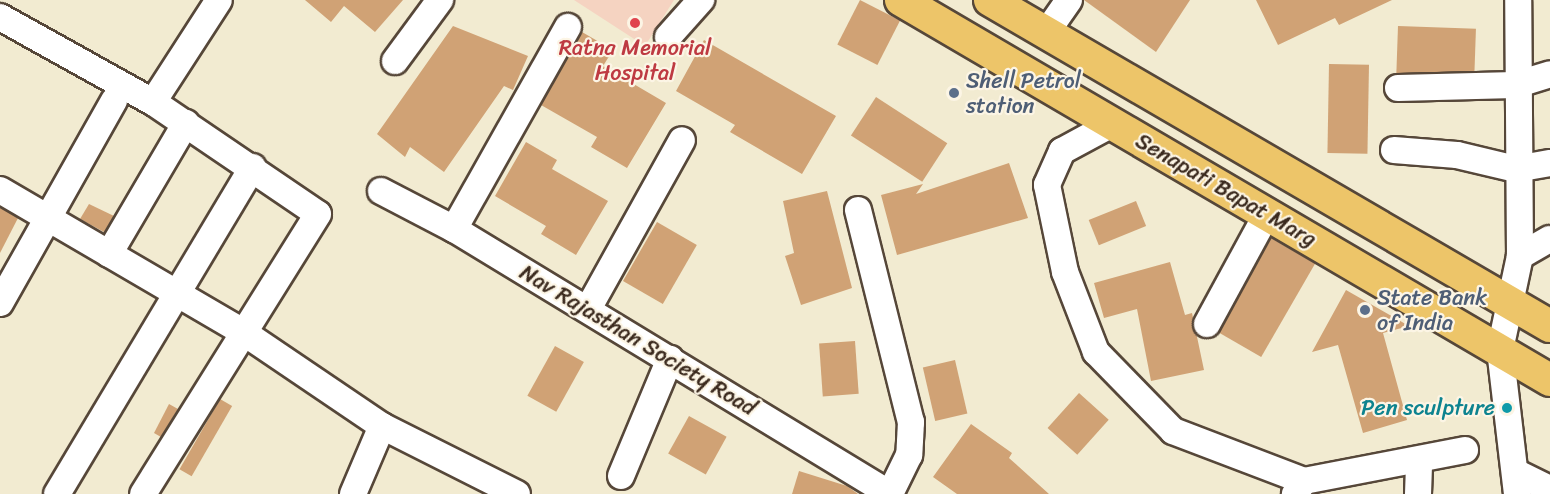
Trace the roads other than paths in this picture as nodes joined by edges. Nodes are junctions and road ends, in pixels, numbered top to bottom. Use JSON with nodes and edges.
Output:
{"nodes":[{"id":1,"x":219,"y":0,"type":"edge"},
{"id":2,"x":440,"y":0,"type":"edge"},
{"id":3,"x":701,"y":0,"type":"edge"},
{"id":4,"x":901,"y":0,"type":"edge"},
{"id":5,"x":990,"y":0,"type":"edge"},
{"id":6,"x":1069,"y":0,"type":"edge"},
{"id":7,"x":1518,"y":0,"type":"edge"},
{"id":8,"x":0,"y":17,"type":"edge"},
{"id":9,"x":568,"y":27,"type":"dead end"},
{"id":10,"x":1046,"y":33,"type":"junction"},
{"id":11,"x":668,"y":37,"type":"dead end"},
{"id":12,"x":395,"y":61,"type":"dead end"},
{"id":13,"x":1550,"y":74,"type":"edge"},
{"id":14,"x":1515,"y":85,"type":"junction"},
{"id":15,"x":1398,"y":88,"type":"dead end"},
{"id":16,"x":114,"y":100,"type":"dead end"},
{"id":17,"x":153,"y":102,"type":"junction"},
{"id":18,"x":186,"y":123,"type":"junction"},
{"id":19,"x":1112,"y":124,"type":"junction"},
{"id":20,"x":682,"y":140,"type":"dead end"},
{"id":21,"x":1394,"y":150,"type":"dead end"},
{"id":22,"x":1550,"y":163,"type":"edge"},
{"id":23,"x":253,"y":167,"type":"junction"},
{"id":24,"x":1516,"y":169,"type":"junction"},
{"id":25,"x":0,"y":190,"type":"edge"},
{"id":26,"x":381,"y":191,"type":"dead end"},
{"id":27,"x":858,"y":210,"type":"dead end"},
{"id":28,"x":1267,"y":214,"type":"junction"},
{"id":29,"x":48,"y":218,"type":"junction"},
{"id":30,"x":454,"y":229,"type":"junction"},
{"id":31,"x":1550,"y":239,"type":"edge"},
{"id":32,"x":110,"y":254,"type":"junction"},
{"id":33,"x":1520,"y":256,"type":"junction"},
{"id":34,"x":176,"y":292,"type":"junction"},
{"id":35,"x":1506,"y":300,"type":"junction"},
{"id":36,"x":0,"y":303,"type":"edge"},
{"id":37,"x":588,"y":309,"type":"junction"},
{"id":38,"x":1207,"y":324,"type":"dead end"},
{"id":39,"x":1550,"y":326,"type":"edge"},
{"id":40,"x":243,"y":332,"type":"junction"},
{"id":41,"x":1500,"y":350,"type":"junction"},
{"id":42,"x":670,"y":359,"type":"junction"},
{"id":43,"x":1550,"y":380,"type":"edge"},
{"id":44,"x":382,"y":426,"type":"junction"},
{"id":45,"x":1465,"y":450,"type":"dead end"},
{"id":46,"x":1419,"y":460,"type":"junction"},
{"id":47,"x":621,"y":476,"type":"dead end"},
{"id":48,"x":1516,"y":483,"type":"edge"},
{"id":49,"x":1299,"y":487,"type":"edge"},
{"id":50,"x":1550,"y":489,"type":"edge"},
{"id":51,"x":57,"y":494,"type":"edge"},
{"id":52,"x":143,"y":494,"type":"edge"},
{"id":53,"x":352,"y":494,"type":"edge"},
{"id":54,"x":517,"y":494,"type":"edge"},
{"id":55,"x":890,"y":494,"type":"edge"},
{"id":56,"x":1418,"y":494,"type":"edge"}],
"edges":[{"from":1,"to":17,"type":"street"},
{"from":2,"to":12,"type":"street"},
{"from":3,"to":11,"type":"street"},
{"from":4,"to":19,"type":"main road","name":"Senapati Bapat Marg"},
{"from":5,"to":10,"type":"main road","name":"Senapati Bapat Marg"},
{"from":6,"to":10,"type":"street"},
{"from":7,"to":14,"type":"street"},
{"from":8,"to":17,"type":"street"},
{"from":9,"to":30,"type":"street"},
{"from":10,"to":35,"type":"main road","name":"Senapati Bapat Marg"},
{"from":13,"to":14,"type":"street"},
{"from":14,"to":15,"type":"street"},
{"from":14,"to":24,"type":"street"},
{"from":16,"to":29,"type":"street"},
{"from":17,"to":18,"type":"street"},
{"from":18,"to":23,"type":"street"},
{"from":18,"to":32,"type":"street"},
{"from":19,"to":28,"type":"main road","name":"Senapati Bapat Marg"},
{"from":19,"to":49,"type":"street"},
{"from":20,"to":37,"type":"street"},
{"from":21,"to":24,"type":"street"},
{"from":22,"to":24,"type":"street"},
{"from":23,"to":34,"type":"street"},
{"from":23,"to":40,"type":"street"},
{"from":24,"to":33,"type":"street"},
{"from":25,"to":29,"type":"street"},
{"from":26,"to":30,"type":"street","name":"Nav Rajasthan Society Road"},
{"from":27,"to":55,"type":"street"},
{"from":28,"to":38,"type":"street"},
{"from":28,"to":41,"type":"main road","name":"Senapati Bapat Marg"},
{"from":29,"to":32,"type":"street"},
{"from":29,"to":36,"type":"street"},
{"from":30,"to":37,"type":"street","name":"Nav Rajasthan Society Road"},
{"from":31,"to":33,"type":"street"},
{"from":32,"to":34,"type":"street"},
{"from":33,"to":35,"type":"street"},
{"from":34,"to":40,"type":"street"},
{"from":34,"to":51,"type":"street"},
{"from":35,"to":39,"type":"main road","name":"Senapati Bapat Marg"},
{"from":35,"to":41,"type":"street"},
{"from":37,"to":42,"type":"street","name":"Nav Rajasthan Society Road"},
{"from":40,"to":44,"type":"street"},
{"from":40,"to":52,"type":"street"},
{"from":41,"to":43,"type":"main road","name":"Senapati Bapat Marg"},
{"from":41,"to":48,"type":"street"},
{"from":42,"to":47,"type":"street"},
{"from":42,"to":55,"type":"street","name":"Nav Rajasthan Society Road"},
{"from":44,"to":53,"type":"street"},
{"from":44,"to":54,"type":"street"},
{"from":45,"to":46,"type":"street"},
{"from":46,"to":49,"type":"street"},
{"from":46,"to":56,"type":"street"},
{"from":48,"to":50,"type":"street"}]}
